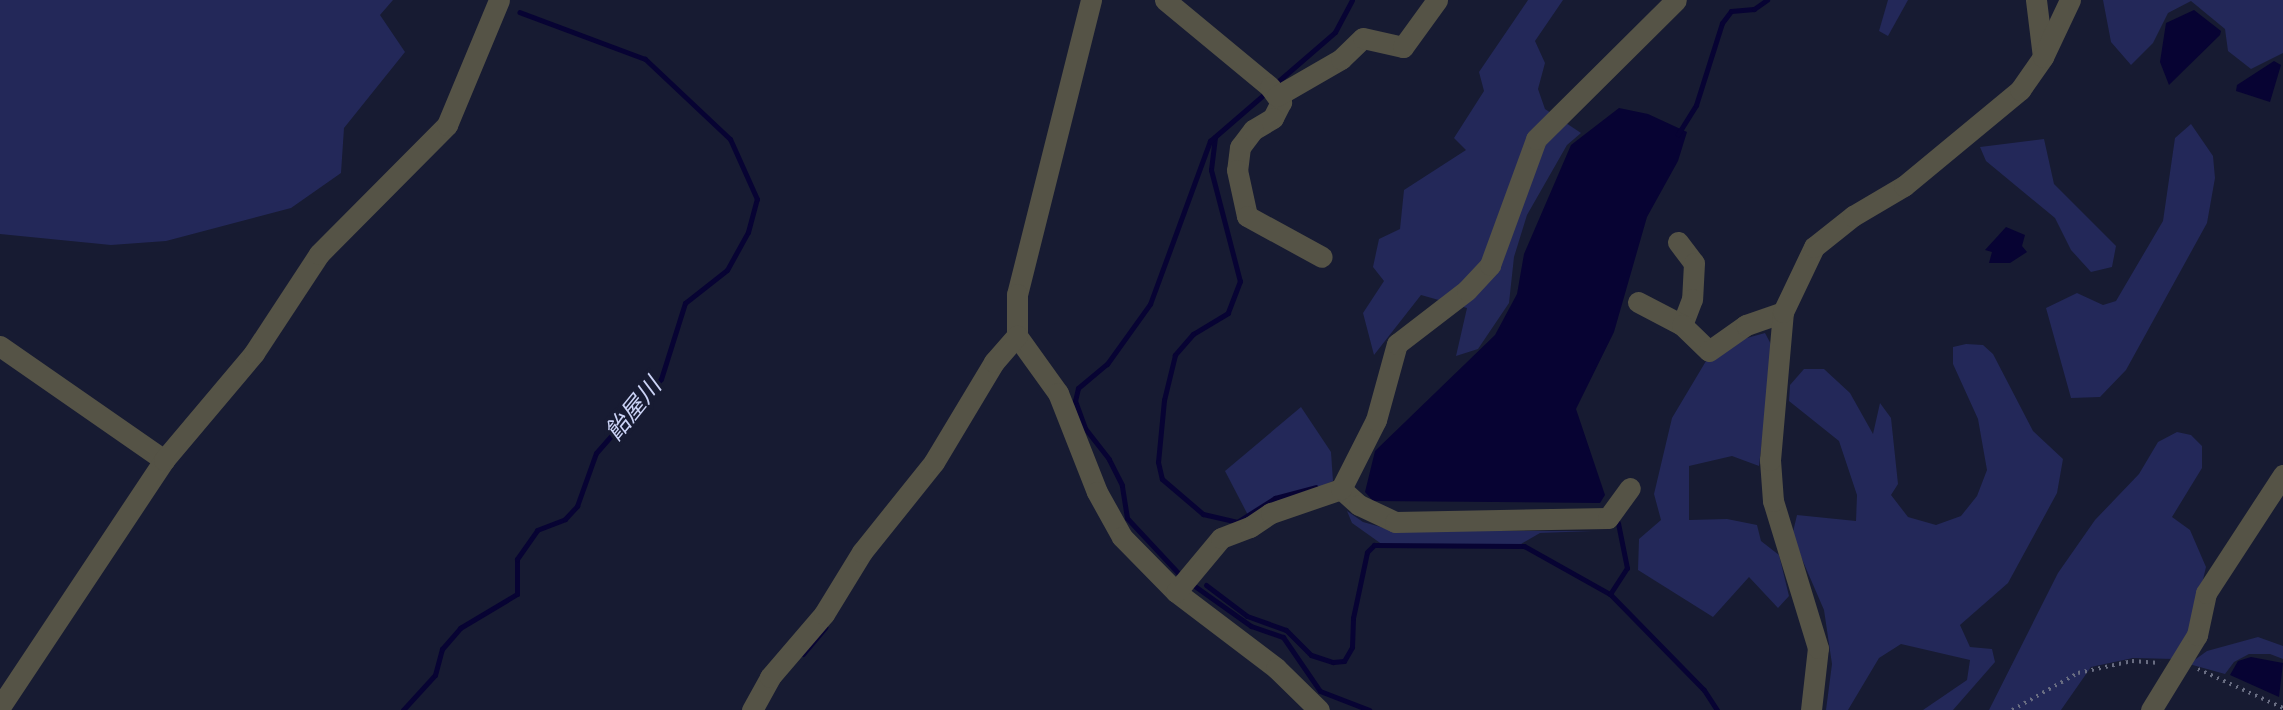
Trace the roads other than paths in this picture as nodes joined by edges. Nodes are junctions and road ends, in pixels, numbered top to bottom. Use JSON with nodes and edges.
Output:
{"nodes":[{"id":1,"x":499,"y":0,"type":"edge"},
{"id":2,"x":1091,"y":0,"type":"edge"},
{"id":3,"x":1165,"y":0,"type":"edge"},
{"id":4,"x":1437,"y":0,"type":"edge"},
{"id":5,"x":1676,"y":0,"type":"edge"},
{"id":6,"x":2036,"y":0,"type":"edge"},
{"id":7,"x":2070,"y":0,"type":"edge"},
{"id":8,"x":2043,"y":57,"type":"junction"},
{"id":9,"x":1273,"y":91,"type":"junction"},
{"id":10,"x":1678,"y":242,"type":"dead end"},
{"id":11,"x":1322,"y":257,"type":"dead end"},
{"id":12,"x":1638,"y":302,"type":"dead end"},
{"id":13,"x":1783,"y":312,"type":"junction"},
{"id":14,"x":1682,"y":325,"type":"junction"},
{"id":15,"x":1017,"y":336,"type":"junction"},
{"id":16,"x":0,"y":346,"type":"edge"},
{"id":17,"x":164,"y":460,"type":"junction"},
{"id":18,"x":2283,"y":475,"type":"edge"},
{"id":19,"x":1630,"y":488,"type":"dead end"},
{"id":20,"x":1341,"y":489,"type":"junction"},
{"id":21,"x":1183,"y":584,"type":"junction"},
{"id":22,"x":0,"y":707,"type":"edge"},
{"id":23,"x":752,"y":710,"type":"edge"},
{"id":24,"x":1319,"y":710,"type":"edge"},
{"id":25,"x":1811,"y":710,"type":"edge"},
{"id":26,"x":2151,"y":710,"type":"edge"}],
"edges":[{"from":1,"to":17,"type":"street"},
{"from":2,"to":15,"type":"street"},
{"from":3,"to":9,"type":"street"},
{"from":4,"to":9,"type":"street"},
{"from":5,"to":20,"type":"street"},
{"from":6,"to":8,"type":"street"},
{"from":7,"to":8,"type":"street"},
{"from":8,"to":13,"type":"street"},
{"from":9,"to":11,"type":"street"},
{"from":10,"to":14,"type":"street"},
{"from":12,"to":14,"type":"street"},
{"from":13,"to":14,"type":"street"},
{"from":13,"to":25,"type":"street"},
{"from":15,"to":21,"type":"street"},
{"from":15,"to":23,"type":"street"},
{"from":16,"to":17,"type":"street"},
{"from":17,"to":22,"type":"street"},
{"from":18,"to":26,"type":"street"},
{"from":19,"to":20,"type":"street"},
{"from":20,"to":21,"type":"street"},
{"from":21,"to":24,"type":"street"}]}
